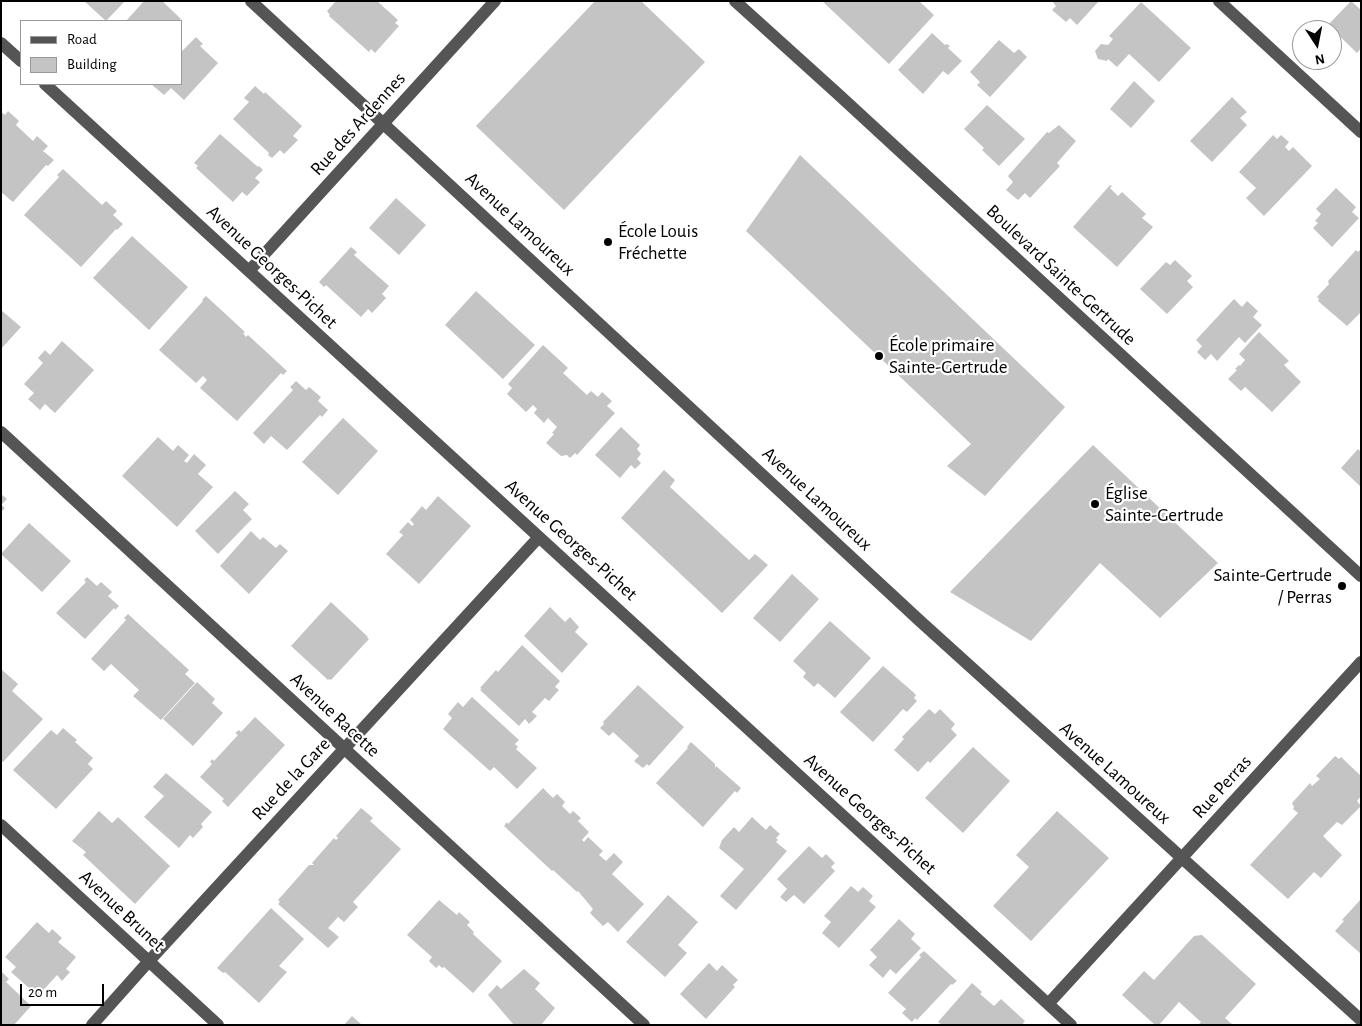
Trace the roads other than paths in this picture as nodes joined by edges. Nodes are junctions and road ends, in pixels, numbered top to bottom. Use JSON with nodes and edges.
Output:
{"nodes":[{"id":1,"x":251,"y":1,"type":"edge"},
{"id":2,"x":495,"y":1,"type":"edge"},
{"id":3,"x":735,"y":1,"type":"edge"},
{"id":4,"x":1219,"y":1,"type":"edge"},
{"id":5,"x":1,"y":43,"type":"edge"},
{"id":6,"x":20,"y":61,"type":"edge"},
{"id":7,"x":47,"y":85,"type":"edge"},
{"id":8,"x":383,"y":124,"type":"junction"},
{"id":9,"x":1361,"y":132,"type":"edge"},
{"id":10,"x":249,"y":271,"type":"junction"},
{"id":11,"x":1,"y":432,"type":"edge"},
{"id":12,"x":539,"y":537,"type":"junction"},
{"id":13,"x":1361,"y":576,"type":"edge"},
{"id":14,"x":1361,"y":662,"type":"edge"},
{"id":15,"x":344,"y":748,"type":"junction"},
{"id":16,"x":1,"y":825,"type":"edge"},
{"id":17,"x":1182,"y":859,"type":"junction"},
{"id":18,"x":149,"y":961,"type":"junction"},
{"id":19,"x":1049,"y":1003,"type":"junction"},
{"id":20,"x":1361,"y":1020,"type":"edge"},
{"id":21,"x":92,"y":1025,"type":"edge"},
{"id":22,"x":218,"y":1025,"type":"edge"},
{"id":23,"x":644,"y":1025,"type":"edge"},
{"id":24,"x":1071,"y":1025,"type":"edge"}],
"edges":[{"from":1,"to":8,"type":"street","name":"Avenue Lamoureux"},
{"from":2,"to":8,"type":"street","name":"Rue des Ardennes"},
{"from":3,"to":13,"type":"street","name":"Boulevard Sainte-Gertrude"},
{"from":4,"to":9,"type":"street"},
{"from":5,"to":6,"type":"street"},
{"from":7,"to":10,"type":"street","name":"Avenue Georges-Pichet"},
{"from":8,"to":10,"type":"street","name":"Rue des Ardennes"},
{"from":8,"to":17,"type":"street","name":"Avenue Lamoureux"},
{"from":10,"to":12,"type":"street","name":"Avenue Georges-Pichet"},
{"from":11,"to":15,"type":"street","name":"Avenue Racette"},
{"from":12,"to":15,"type":"street","name":"Rue de la Gare"},
{"from":12,"to":19,"type":"street","name":"Avenue Georges-Pichet"},
{"from":14,"to":17,"type":"street","name":"Rue Perras"},
{"from":15,"to":18,"type":"street","name":"Rue de la Gare"},
{"from":15,"to":23,"type":"street","name":"Avenue Racette"},
{"from":16,"to":18,"type":"street","name":"Avenue Brunet"},
{"from":17,"to":19,"type":"street","name":"Rue Perras"},
{"from":17,"to":20,"type":"street","name":"Avenue Lamoureux"},
{"from":18,"to":21,"type":"street","name":"Rue de la Gare"},
{"from":18,"to":22,"type":"street","name":"Avenue Brunet"},
{"from":19,"to":24,"type":"street","name":"Avenue Georges-Pichet"}]}
